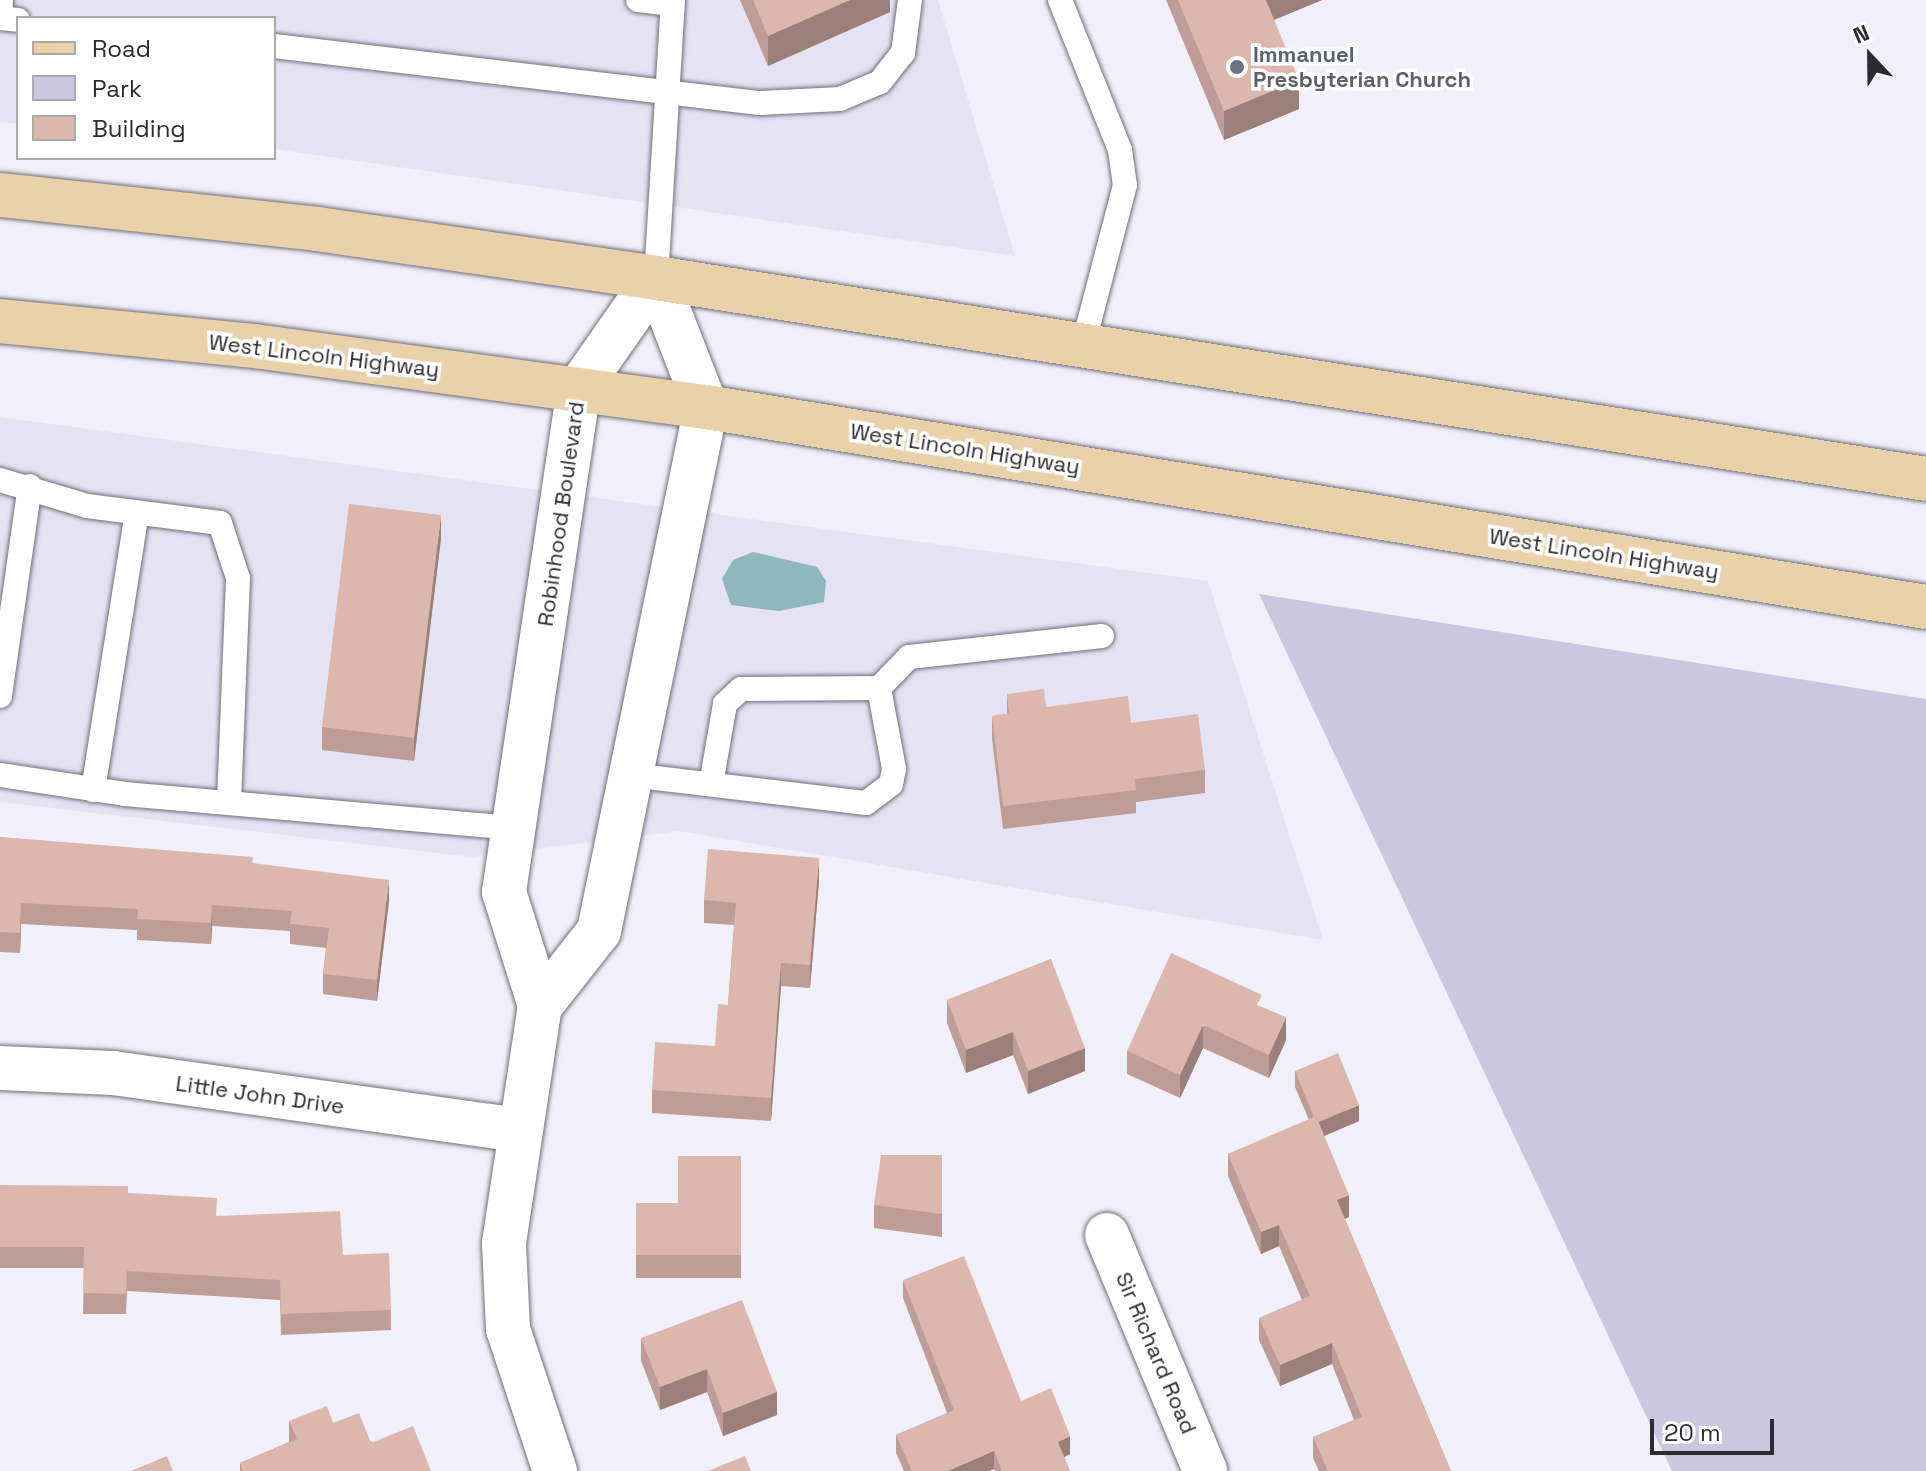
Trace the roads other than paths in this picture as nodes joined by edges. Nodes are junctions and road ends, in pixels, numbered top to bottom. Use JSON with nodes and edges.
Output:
{"nodes":[{"id":1,"x":1,"y":0,"type":"edge"},
{"id":2,"x":638,"y":0,"type":"edge"},
{"id":3,"x":910,"y":0,"type":"edge"},
{"id":4,"x":1060,"y":0,"type":"edge"},
{"id":5,"x":673,"y":2,"type":"edge"},
{"id":6,"x":16,"y":20,"type":"edge"},
{"id":7,"x":276,"y":46,"type":"edge"},
{"id":8,"x":671,"y":91,"type":"junction"},
{"id":9,"x":0,"y":195,"type":"edge"},
{"id":10,"x":656,"y":278,"type":"junction"},
{"id":11,"x":0,"y":321,"type":"edge"},
{"id":12,"x":1083,"y":345,"type":"junction"},
{"id":13,"x":579,"y":388,"type":"junction"},
{"id":14,"x":706,"y":407,"type":"junction"},
{"id":15,"x":1926,"y":479,"type":"edge"},
{"id":16,"x":0,"y":480,"type":"edge"},
{"id":17,"x":30,"y":486,"type":"junction"},
{"id":18,"x":137,"y":512,"type":"junction"},
{"id":19,"x":1926,"y":607,"type":"edge"},
{"id":20,"x":1102,"y":636,"type":"dead end"},
{"id":21,"x":879,"y":688,"type":"junction"},
{"id":22,"x":0,"y":696,"type":"edge"},
{"id":23,"x":0,"y":775,"type":"edge"},
{"id":24,"x":631,"y":775,"type":"junction"},
{"id":25,"x":711,"y":784,"type":"junction"},
{"id":26,"x":93,"y":790,"type":"junction"},
{"id":27,"x":229,"y":803,"type":"junction"},
{"id":28,"x":515,"y":828,"type":"junction"},
{"id":29,"x":540,"y":1006,"type":"junction"},
{"id":30,"x":0,"y":1068,"type":"edge"},
{"id":31,"x":519,"y":1130,"type":"junction"},
{"id":32,"x":1107,"y":1235,"type":"dead end"},
{"id":33,"x":555,"y":1471,"type":"edge"},
{"id":34,"x":1205,"y":1471,"type":"edge"}],
"edges":[{"from":1,"to":6,"type":"lane"},
{"from":2,"to":5,"type":"lane"},
{"from":3,"to":8,"type":"lane"},
{"from":4,"to":12,"type":"lane"},
{"from":5,"to":8,"type":"lane"},
{"from":7,"to":8,"type":"lane"},
{"from":8,"to":10,"type":"lane"},
{"from":9,"to":10,"type":"main road"},
{"from":10,"to":12,"type":"main road"},
{"from":10,"to":13,"type":"street","name":"Robinhood Boulevard"},
{"from":10,"to":14,"type":"street"},
{"from":11,"to":13,"type":"main road","name":"West Lincoln Highway"},
{"from":12,"to":15,"type":"main road"},
{"from":13,"to":14,"type":"main road","name":"West Lincoln Highway"},
{"from":13,"to":28,"type":"street","name":"Robinhood Boulevard"},
{"from":14,"to":19,"type":"main road","name":"West Lincoln Highway"},
{"from":14,"to":24,"type":"street","name":"Robinhood Boulevard"},
{"from":16,"to":17,"type":"lane"},
{"from":17,"to":18,"type":"lane"},
{"from":17,"to":22,"type":"lane"},
{"from":18,"to":26,"type":"lane"},
{"from":18,"to":27,"type":"lane"},
{"from":20,"to":21,"type":"lane"},
{"from":21,"to":25,"type":"lane"},
{"from":21,"to":25,"type":"lane"},
{"from":23,"to":26,"type":"lane"},
{"from":24,"to":25,"type":"lane"},
{"from":24,"to":29,"type":"street","name":"Robinhood Boulevard"},
{"from":26,"to":27,"type":"lane"},
{"from":27,"to":28,"type":"lane"},
{"from":28,"to":29,"type":"street","name":"Robinhood Boulevard"},
{"from":29,"to":31,"type":"street","name":"Robinhood Boulevard"},
{"from":30,"to":31,"type":"street","name":"Little John Drive"},
{"from":31,"to":33,"type":"street","name":"Robinhood Boulevard"},
{"from":32,"to":34,"type":"street","name":"Sir Richard Road"}]}
